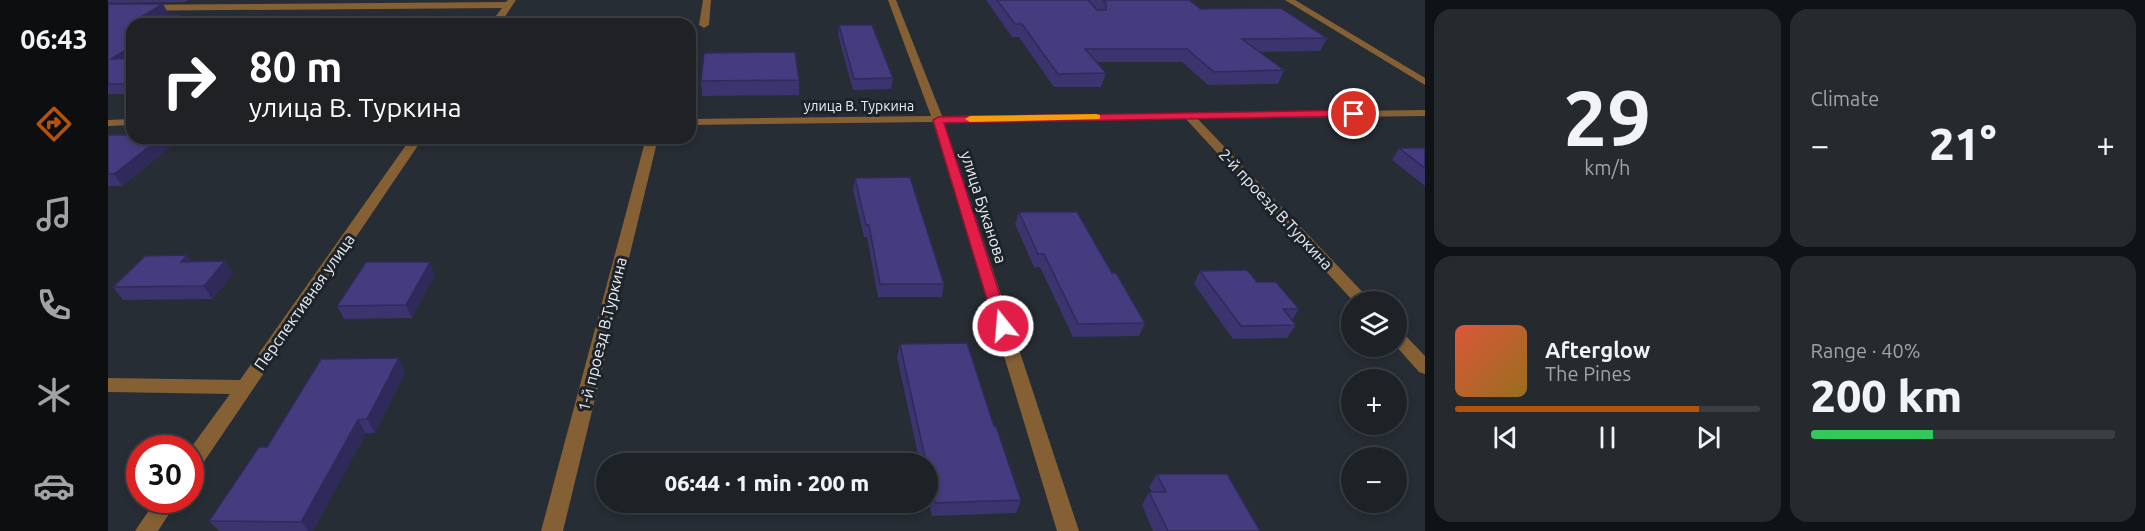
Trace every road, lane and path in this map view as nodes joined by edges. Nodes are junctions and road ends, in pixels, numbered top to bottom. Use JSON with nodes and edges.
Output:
{"nodes":[{"id":1,"x":707,"y":0,"type":"edge"},
{"id":2,"x":892,"y":0,"type":"edge"},
{"id":3,"x":1289,"y":0,"type":"edge"},
{"id":4,"x":510,"y":3,"type":"edge"},
{"id":5,"x":108,"y":8,"type":"edge"},
{"id":6,"x":499,"y":18,"type":"edge"},
{"id":7,"x":704,"y":25,"type":"dead end"},
{"id":8,"x":1425,"y":82,"type":"edge"},
{"id":9,"x":1425,"y":112,"type":"edge"},
{"id":10,"x":1189,"y":116,"type":"junction"},
{"id":11,"x":938,"y":120,"type":"junction"},
{"id":12,"x":696,"y":122,"type":"edge"},
{"id":13,"x":108,"y":123,"type":"edge"},
{"id":14,"x":126,"y":123,"type":"edge"},
{"id":15,"x":413,"y":144,"type":"edge"},
{"id":16,"x":650,"y":144,"type":"edge"},
{"id":17,"x":1354,"y":291,"type":"edge"},
{"id":18,"x":1407,"y":348,"type":"edge"},
{"id":19,"x":1425,"y":367,"type":"edge"},
{"id":20,"x":108,"y":385,"type":"edge"},
{"id":21,"x":245,"y":387,"type":"junction"},
{"id":22,"x":204,"y":446,"type":"edge"},
{"id":23,"x":159,"y":513,"type":"edge"},
{"id":24,"x":146,"y":531,"type":"edge"},
{"id":25,"x":552,"y":531,"type":"edge"},
{"id":26,"x":1068,"y":531,"type":"edge"}],
"edges":[{"from":1,"to":7,"type":"street"},
{"from":2,"to":11,"type":"street","name":"улица Буканова"},
{"from":3,"to":8,"type":"street"},
{"from":4,"to":5,"type":"street"},
{"from":4,"to":6,"type":"street"},
{"from":9,"to":10,"type":"street","name":"улица В. Туркина"},
{"from":10,"to":11,"type":"street","name":"улица В. Туркина"},
{"from":10,"to":17,"type":"street","name":"2-й проезд В.Туркина"},
{"from":11,"to":12,"type":"street","name":"улица В. Туркина"},
{"from":11,"to":26,"type":"street","name":"улица Буканова"},
{"from":13,"to":14,"type":"street"},
{"from":15,"to":21,"type":"street","name":"Перспективная улица"},
{"from":16,"to":25,"type":"street","name":"1-й проезд В.Туркина"},
{"from":18,"to":19,"type":"street"},
{"from":20,"to":21,"type":"street"},
{"from":21,"to":22,"type":"street","name":"Перспективная улица"},
{"from":23,"to":24,"type":"street"}]}
